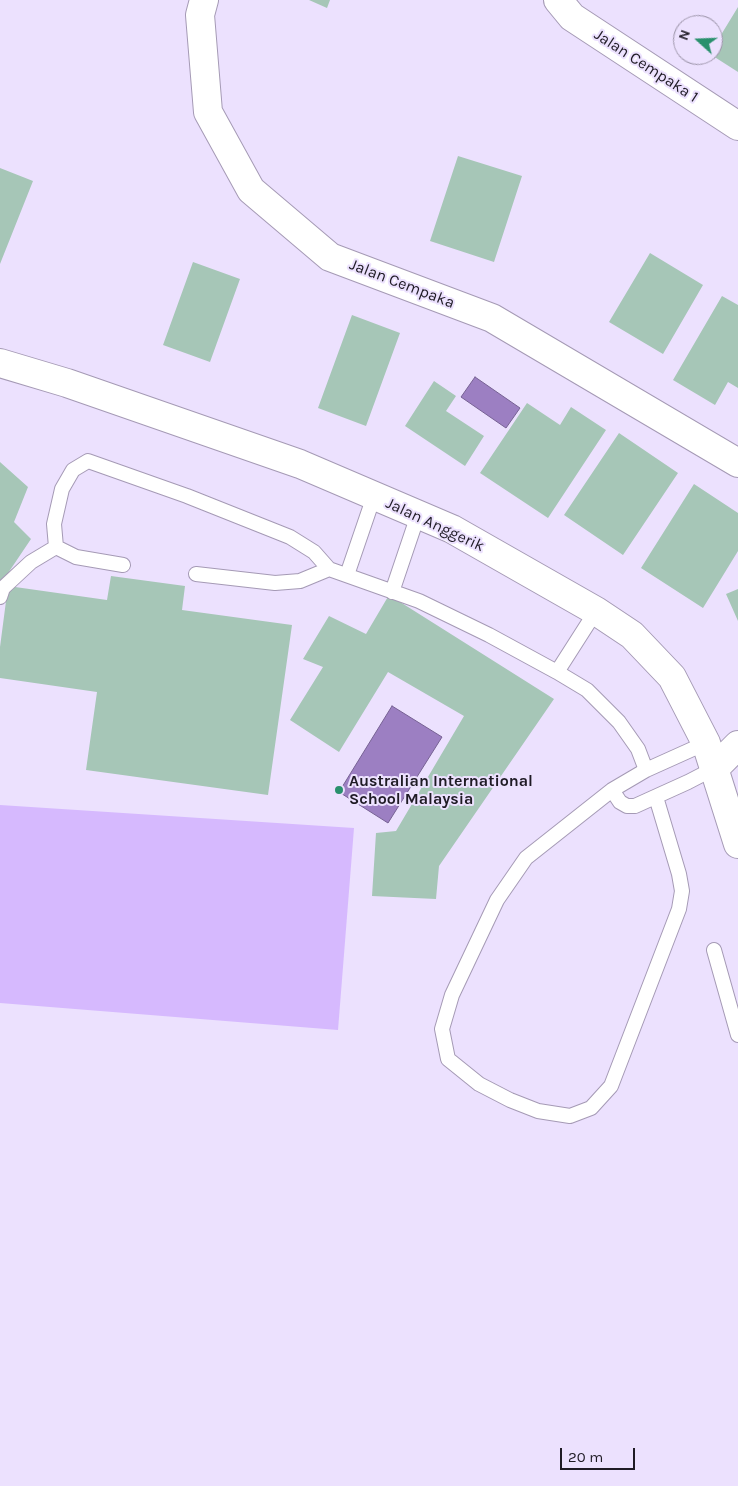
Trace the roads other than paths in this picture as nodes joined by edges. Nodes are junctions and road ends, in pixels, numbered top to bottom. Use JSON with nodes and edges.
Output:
{"nodes":[{"id":1,"x":204,"y":0,"type":"edge"},
{"id":2,"x":558,"y":0,"type":"edge"},
{"id":3,"x":738,"y":126,"type":"edge"},
{"id":4,"x":0,"y":363,"type":"edge"},
{"id":5,"x":738,"y":463,"type":"edge"},
{"id":6,"x":374,"y":496,"type":"junction"},
{"id":7,"x":418,"y":515,"type":"junction"},
{"id":8,"x":56,"y":547,"type":"junction"},
{"id":9,"x":124,"y":565,"type":"dead end"},
{"id":10,"x":330,"y":569,"type":"junction"},
{"id":11,"x":196,"y":574,"type":"dead end"},
{"id":12,"x":347,"y":575,"type":"junction"},
{"id":13,"x":392,"y":592,"type":"junction"},
{"id":14,"x":0,"y":596,"type":"edge"},
{"id":15,"x":596,"y":611,"type":"junction"},
{"id":16,"x":557,"y":672,"type":"junction"},
{"id":17,"x":738,"y":744,"type":"edge"},
{"id":18,"x":710,"y":755,"type":"junction"},
{"id":19,"x":646,"y":770,"type":"junction"},
{"id":20,"x":612,"y":790,"type":"junction"},
{"id":21,"x":656,"y":797,"type":"junction"},
{"id":22,"x":738,"y":844,"type":"edge"},
{"id":23,"x":714,"y":950,"type":"dead end"},
{"id":24,"x":738,"y":1035,"type":"edge"}],
"edges":[{"from":1,"to":5,"type":"street","name":"Jalan Cempaka"},
{"from":2,"to":3,"type":"street","name":"Jalan Cempaka 1"},
{"from":4,"to":6,"type":"street","name":"Jalan Anggerik"},
{"from":6,"to":7,"type":"street","name":"Jalan Anggerik"},
{"from":6,"to":12,"type":"lane"},
{"from":7,"to":13,"type":"lane"},
{"from":7,"to":15,"type":"street","name":"Jalan Anggerik"},
{"from":8,"to":9,"type":"lane"},
{"from":8,"to":10,"type":"lane"},
{"from":8,"to":14,"type":"lane"},
{"from":10,"to":11,"type":"lane"},
{"from":10,"to":12,"type":"lane"},
{"from":12,"to":13,"type":"lane"},
{"from":13,"to":16,"type":"lane"},
{"from":15,"to":16,"type":"lane"},
{"from":15,"to":18,"type":"street","name":"Jalan Anggerik"},
{"from":16,"to":19,"type":"lane"},
{"from":17,"to":18,"type":"street"},
{"from":18,"to":19,"type":"lane"},
{"from":18,"to":21,"type":"lane"},
{"from":18,"to":22,"type":"street","name":"Jalan Anggerik"},
{"from":19,"to":20,"type":"lane"},
{"from":20,"to":21,"type":"lane"},
{"from":20,"to":21,"type":"lane"},
{"from":23,"to":24,"type":"lane"}]}
